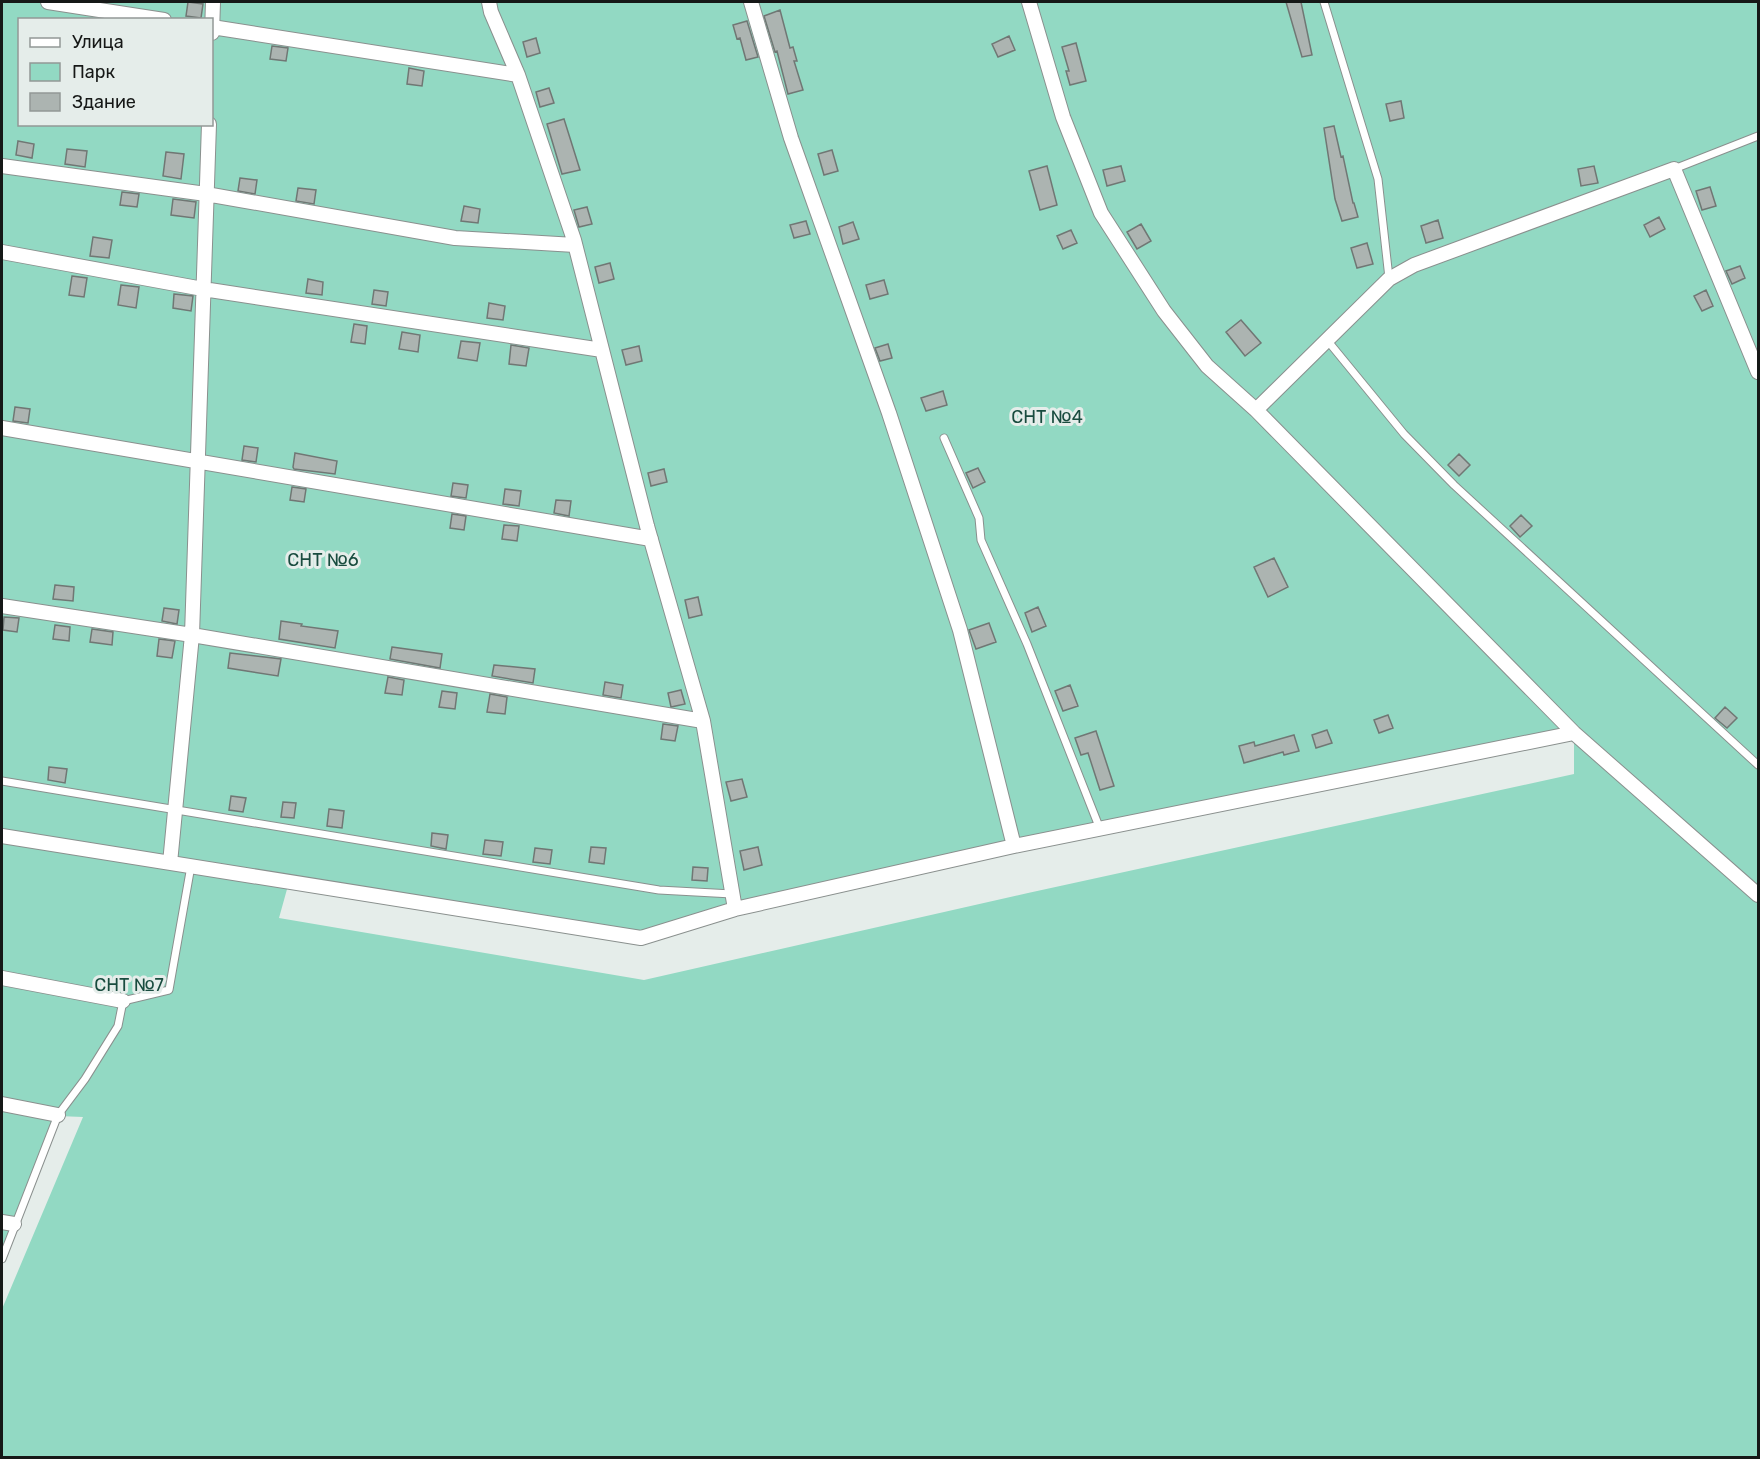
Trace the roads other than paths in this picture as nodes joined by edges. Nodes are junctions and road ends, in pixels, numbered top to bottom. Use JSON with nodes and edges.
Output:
{"nodes":[{"id":1,"x":48,"y":2,"type":"edge"},
{"id":2,"x":213,"y":2,"type":"edge"},
{"id":3,"x":489,"y":2,"type":"edge"},
{"id":4,"x":751,"y":2,"type":"edge"},
{"id":5,"x":1029,"y":2,"type":"edge"},
{"id":6,"x":1324,"y":2,"type":"edge"},
{"id":7,"x":152,"y":18,"type":"edge"},
{"id":8,"x":212,"y":18,"type":"edge"},
{"id":9,"x":213,"y":27,"type":"edge"},
{"id":10,"x":519,"y":75,"type":"junction"},
{"id":11,"x":208,"y":126,"type":"edge"},
{"id":12,"x":1758,"y":136,"type":"edge"},
{"id":13,"x":2,"y":166,"type":"edge"},
{"id":14,"x":1674,"y":169,"type":"junction"},
{"id":15,"x":206,"y":194,"type":"junction"},
{"id":16,"x":575,"y":245,"type":"junction"},
{"id":17,"x":2,"y":252,"type":"edge"},
{"id":18,"x":1389,"y":279,"type":"junction"},
{"id":19,"x":203,"y":289,"type":"junction"},
{"id":20,"x":1327,"y":340,"type":"junction"},
{"id":21,"x":602,"y":350,"type":"junction"},
{"id":22,"x":1758,"y":372,"type":"edge"},
{"id":23,"x":1256,"y":410,"type":"junction"},
{"id":24,"x":2,"y":428,"type":"edge"},
{"id":25,"x":944,"y":438,"type":"dead end"},
{"id":26,"x":197,"y":463,"type":"junction"},
{"id":27,"x":651,"y":539,"type":"junction"},
{"id":28,"x":2,"y":606,"type":"edge"},
{"id":29,"x":192,"y":635,"type":"junction"},
{"id":30,"x":703,"y":721,"type":"junction"},
{"id":31,"x":1574,"y":733,"type":"junction"},
{"id":32,"x":1758,"y":765,"type":"edge"},
{"id":33,"x":2,"y":781,"type":"edge"},
{"id":34,"x":175,"y":810,"type":"junction"},
{"id":35,"x":1100,"y":829,"type":"junction"},
{"id":36,"x":2,"y":836,"type":"edge"},
{"id":37,"x":1014,"y":846,"type":"junction"},
{"id":38,"x":170,"y":863,"type":"junction"},
{"id":39,"x":191,"y":866,"type":"junction"},
{"id":40,"x":732,"y":894,"type":"junction"},
{"id":41,"x":1758,"y":896,"type":"edge"},
{"id":42,"x":735,"y":909,"type":"junction"},
{"id":43,"x":2,"y":978,"type":"edge"},
{"id":44,"x":123,"y":1000,"type":"junction"},
{"id":45,"x":2,"y":1104,"type":"edge"},
{"id":46,"x":58,"y":1115,"type":"junction"},
{"id":47,"x":8,"y":1223,"type":"edge"},
{"id":48,"x":2,"y":1258,"type":"edge"}],
"edges":[{"from":1,"to":7,"type":"street"},
{"from":2,"to":8,"type":"street"},
{"from":3,"to":10,"type":"street"},
{"from":4,"to":37,"type":"street"},
{"from":5,"to":23,"type":"street"},
{"from":6,"to":18,"type":"lane"},
{"from":9,"to":10,"type":"street"},
{"from":10,"to":16,"type":"street"},
{"from":11,"to":15,"type":"street"},
{"from":12,"to":14,"type":"lane"},
{"from":13,"to":15,"type":"street"},
{"from":14,"to":18,"type":"street"},
{"from":14,"to":22,"type":"street"},
{"from":15,"to":16,"type":"street"},
{"from":15,"to":19,"type":"street"},
{"from":16,"to":21,"type":"street"},
{"from":17,"to":19,"type":"street"},
{"from":18,"to":20,"type":"street"},
{"from":19,"to":21,"type":"street"},
{"from":19,"to":26,"type":"street"},
{"from":20,"to":23,"type":"street"},
{"from":20,"to":32,"type":"lane"},
{"from":21,"to":27,"type":"street"},
{"from":23,"to":31,"type":"street"},
{"from":24,"to":26,"type":"street"},
{"from":25,"to":35,"type":"lane"},
{"from":26,"to":27,"type":"street"},
{"from":26,"to":29,"type":"street"},
{"from":27,"to":30,"type":"street"},
{"from":28,"to":29,"type":"street"},
{"from":29,"to":30,"type":"street"},
{"from":29,"to":34,"type":"street"},
{"from":30,"to":40,"type":"street"},
{"from":31,"to":35,"type":"street"},
{"from":31,"to":41,"type":"street"},
{"from":33,"to":34,"type":"lane"},
{"from":34,"to":38,"type":"street"},
{"from":34,"to":40,"type":"lane"},
{"from":35,"to":37,"type":"street"},
{"from":36,"to":38,"type":"street"},
{"from":37,"to":42,"type":"street"},
{"from":38,"to":39,"type":"street"},
{"from":39,"to":42,"type":"street"},
{"from":39,"to":44,"type":"lane"},
{"from":40,"to":42,"type":"street"},
{"from":43,"to":44,"type":"street"},
{"from":44,"to":46,"type":"lane"},
{"from":45,"to":46,"type":"street"},
{"from":46,"to":47,"type":"lane"},
{"from":47,"to":48,"type":"lane"}]}
